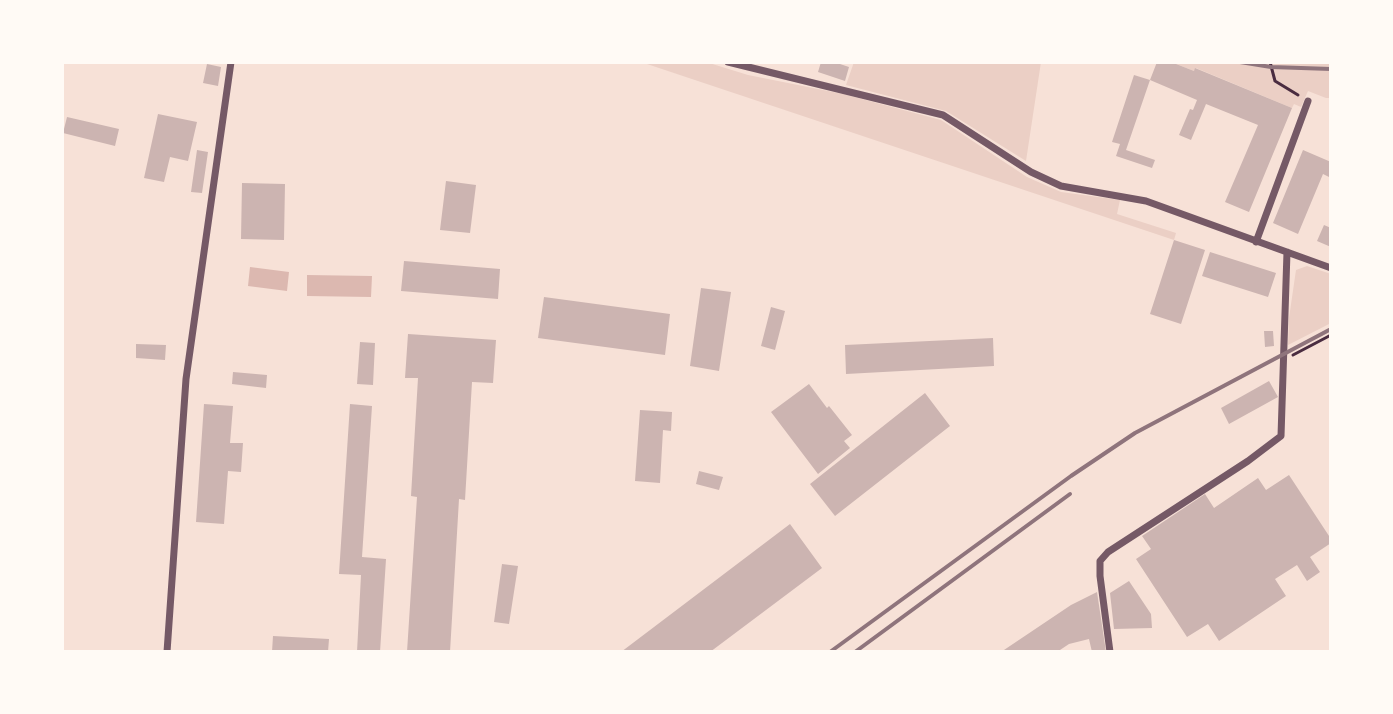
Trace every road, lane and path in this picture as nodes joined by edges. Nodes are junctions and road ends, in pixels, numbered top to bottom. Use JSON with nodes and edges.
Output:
{"nodes":[{"id":1,"x":231,"y":62,"type":"edge"},
{"id":2,"x":728,"y":62,"type":"edge"},
{"id":3,"x":1270,"y":62,"type":"edge"},
{"id":4,"x":1308,"y":101,"type":"joint"},
{"id":5,"x":1256,"y":242,"type":"junction"},
{"id":6,"x":1287,"y":252,"type":"junction"},
{"id":7,"x":1331,"y":268,"type":"edge"},
{"id":8,"x":1331,"y":335,"type":"edge"},
{"id":9,"x":1282,"y":360,"type":"junction"},
{"id":10,"x":167,"y":652,"type":"edge"},
{"id":11,"x":1110,"y":652,"type":"edge"}],
"edges":[{"from":1,"to":10,"type":"street"},
{"from":2,"to":5,"type":"street"},
{"from":3,"to":4,"type":"path"},
{"from":4,"to":5,"type":"street"},
{"from":5,"to":6,"type":"street"},
{"from":6,"to":7,"type":"street"},
{"from":6,"to":9,"type":"street"},
{"from":8,"to":9,"type":"path"},
{"from":9,"to":11,"type":"street"}]}
